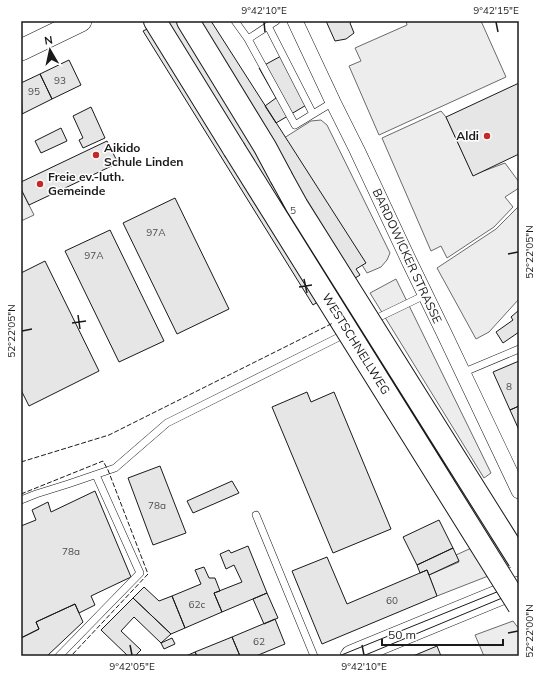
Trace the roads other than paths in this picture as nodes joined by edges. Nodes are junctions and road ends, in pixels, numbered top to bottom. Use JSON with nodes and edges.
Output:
{"nodes":[{"id":1,"x":81,"y":21,"type":"edge"},
{"id":2,"x":155,"y":21,"type":"edge"},
{"id":3,"x":188,"y":21,"type":"edge"},
{"id":4,"x":235,"y":21,"type":"edge"},
{"id":5,"x":276,"y":21,"type":"edge"},
{"id":6,"x":294,"y":21,"type":"edge"},
{"id":7,"x":268,"y":26,"type":"junction"},
{"id":8,"x":248,"y":39,"type":"junction"},
{"id":9,"x":21,"y":50,"type":"edge"},
{"id":10,"x":333,"y":102,"type":"junction"},
{"id":11,"x":312,"y":114,"type":"junction"},
{"id":12,"x":424,"y":295,"type":"junction"},
{"id":13,"x":364,"y":325,"type":"dead end"},
{"id":14,"x":357,"y":328,"type":"dead end"},
{"id":15,"x":519,"y":349,"type":"edge"},
{"id":16,"x":462,"y":372,"type":"junction"},
{"id":17,"x":96,"y":475,"type":"junction"},
{"id":18,"x":519,"y":491,"type":"edge"},
{"id":19,"x":21,"y":500,"type":"edge"},
{"id":20,"x":256,"y":515,"type":"dead end"},
{"id":21,"x":519,"y":560,"type":"edge"},
{"id":22,"x":519,"y":587,"type":"edge"},
{"id":23,"x":519,"y":606,"type":"edge"},
{"id":24,"x":59,"y":656,"type":"edge"},
{"id":25,"x":314,"y":656,"type":"edge"},
{"id":26,"x":351,"y":656,"type":"edge"}],
"edges":[{"from":1,"to":9,"type":"street"},
{"from":2,"to":23,"type":"highway","name":"WESTSCHNELLWEG","bridge":true},
{"from":3,"to":21,"type":"highway","name":"WESTSCHNELLWEG","bridge":true},
{"from":4,"to":8,"type":"lane"},
{"from":5,"to":7,"type":"lane"},
{"from":6,"to":10,"type":"street","name":"BARDOWICKER STRASSE"},
{"from":7,"to":8,"type":"lane"},
{"from":7,"to":11,"type":"lane"},
{"from":8,"to":11,"type":"lane"},
{"from":10,"to":11,"type":"lane"},
{"from":10,"to":12,"type":"street","name":"BARDOWICKER STRASSE"},
{"from":12,"to":13,"type":"lane"},
{"from":12,"to":16,"type":"street","name":"BARDOWICKER STRASSE"},
{"from":14,"to":17,"type":"lane"},
{"from":15,"to":16,"type":"lane"},
{"from":16,"to":18,"type":"street","name":"BARDOWICKER STRASSE"},
{"from":17,"to":19,"type":"lane"},
{"from":17,"to":24,"type":"lane"},
{"from":20,"to":25,"type":"lane"},
{"from":22,"to":26,"type":"street"}]}
